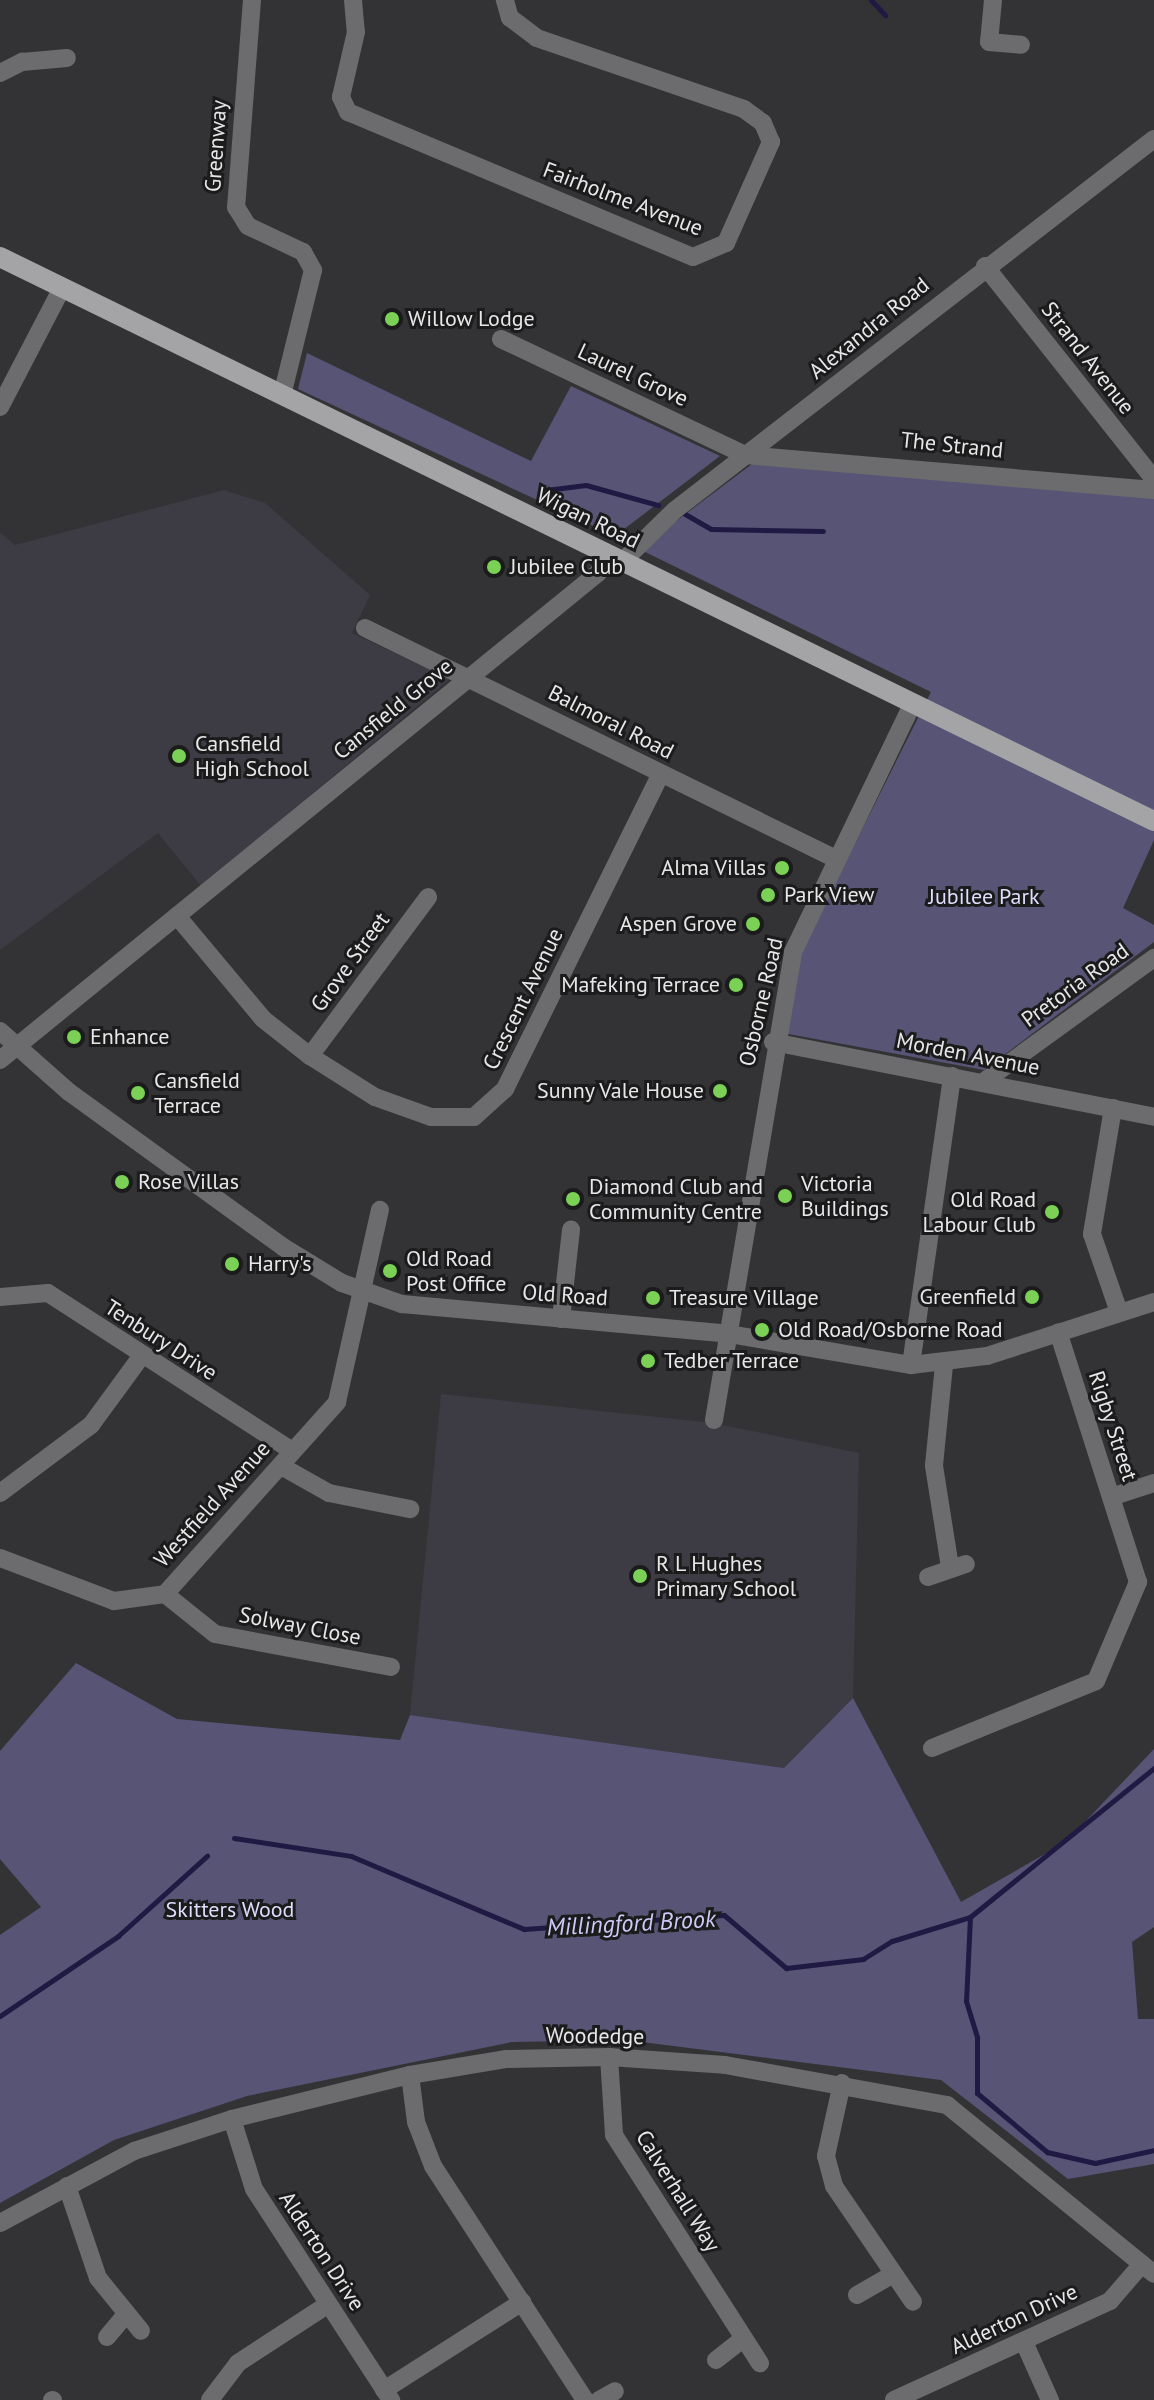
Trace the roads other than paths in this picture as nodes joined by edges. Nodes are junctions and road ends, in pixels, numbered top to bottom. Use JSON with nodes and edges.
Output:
{"nodes":[{"id":1,"x":252,"y":0,"type":"edge"},
{"id":2,"x":353,"y":0,"type":"edge"},
{"id":3,"x":505,"y":0,"type":"edge"},
{"id":4,"x":993,"y":0,"type":"edge"},
{"id":5,"x":1021,"y":45,"type":"dead end"},
{"id":6,"x":67,"y":58,"type":"dead end"},
{"id":7,"x":0,"y":73,"type":"edge"},
{"id":8,"x":1151,"y":147,"type":"edge"},
{"id":9,"x":0,"y":257,"type":"edge"},
{"id":10,"x":985,"y":266,"type":"junction"},
{"id":11,"x":62,"y":288,"type":"junction"},
{"id":12,"x":501,"y":339,"type":"dead end"},
{"id":13,"x":282,"y":395,"type":"junction"},
{"id":14,"x":0,"y":407,"type":"edge"},
{"id":15,"x":745,"y":455,"type":"junction"},
{"id":16,"x":1154,"y":479,"type":"edge"},
{"id":17,"x":1154,"y":490,"type":"edge"},
{"id":18,"x":615,"y":558,"type":"junction"},
{"id":19,"x":365,"y":628,"type":"dead end"},
{"id":20,"x":469,"y":677,"type":"junction"},
{"id":21,"x":913,"y":703,"type":"junction"},
{"id":22,"x":661,"y":774,"type":"junction"},
{"id":23,"x":1154,"y":821,"type":"edge"},
{"id":24,"x":834,"y":858,"type":"junction"},
{"id":25,"x":428,"y":897,"type":"dead end"},
{"id":26,"x":177,"y":916,"type":"junction"},
{"id":27,"x":1154,"y":958,"type":"edge"},
{"id":28,"x":0,"y":1031,"type":"edge"},
{"id":29,"x":773,"y":1042,"type":"junction"},
{"id":30,"x":15,"y":1046,"type":"junction"},
{"id":31,"x":310,"y":1056,"type":"junction"},
{"id":32,"x":0,"y":1060,"type":"edge"},
{"id":33,"x":952,"y":1076,"type":"junction"},
{"id":34,"x":986,"y":1080,"type":"junction"},
{"id":35,"x":1113,"y":1108,"type":"junction"},
{"id":36,"x":1154,"y":1117,"type":"edge"},
{"id":37,"x":380,"y":1210,"type":"dead end"},
{"id":38,"x":571,"y":1230,"type":"dead end"},
{"id":39,"x":363,"y":1293,"type":"junction"},
{"id":40,"x":0,"y":1297,"type":"edge"},
{"id":41,"x":1154,"y":1302,"type":"edge"},
{"id":42,"x":1119,"y":1312,"type":"junction"},
{"id":43,"x":561,"y":1319,"type":"junction"},
{"id":44,"x":1058,"y":1332,"type":"junction"},
{"id":45,"x":729,"y":1334,"type":"junction"},
{"id":46,"x":140,"y":1358,"type":"junction"},
{"id":47,"x":911,"y":1365,"type":"junction"},
{"id":48,"x":944,"y":1365,"type":"junction"},
{"id":49,"x":714,"y":1420,"type":"dead end"},
{"id":50,"x":287,"y":1458,"type":"junction"},
{"id":51,"x":1154,"y":1483,"type":"edge"},
{"id":52,"x":0,"y":1493,"type":"edge"},
{"id":53,"x":1111,"y":1497,"type":"junction"},
{"id":54,"x":410,"y":1509,"type":"dead end"},
{"id":55,"x":0,"y":1558,"type":"edge"},
{"id":56,"x":928,"y":1577,"type":"dead end"},
{"id":57,"x":165,"y":1594,"type":"junction"},
{"id":58,"x":391,"y":1667,"type":"dead end"},
{"id":59,"x":932,"y":1748,"type":"dead end"},
{"id":60,"x":609,"y":2057,"type":"junction"},
{"id":61,"x":410,"y":2075,"type":"junction"},
{"id":62,"x":842,"y":2083,"type":"junction"},
{"id":63,"x":232,"y":2119,"type":"junction"},
{"id":64,"x":67,"y":2186,"type":"junction"},
{"id":65,"x":0,"y":2223,"type":"edge"},
{"id":66,"x":1148,"y":2269,"type":"edge"},
{"id":67,"x":891,"y":2275,"type":"junction"},
{"id":68,"x":857,"y":2295,"type":"dead end"},
{"id":69,"x":522,"y":2302,"type":"junction"},
{"id":70,"x":913,"y":2302,"type":"dead end"},
{"id":71,"x":327,"y":2305,"type":"junction"},
{"id":72,"x":126,"y":2314,"type":"junction"},
{"id":73,"x":141,"y":2331,"type":"dead end"},
{"id":74,"x":107,"y":2337,"type":"dead end"},
{"id":75,"x":742,"y":2340,"type":"junction"},
{"id":76,"x":1024,"y":2342,"type":"junction"},
{"id":77,"x":716,"y":2360,"type":"dead end"},
{"id":78,"x":760,"y":2363,"type":"dead end"},
{"id":79,"x":388,"y":2395,"type":"edge"},
{"id":80,"x":210,"y":2400,"type":"edge"},
{"id":81,"x":585,"y":2400,"type":"edge"},
{"id":82,"x":894,"y":2400,"type":"edge"},
{"id":83,"x":1050,"y":2400,"type":"edge"}],
"edges":[{"from":1,"to":13,"type":"street","name":"Greenway"},
{"from":2,"to":3,"type":"street","name":"Fairholme Avenue"},
{"from":4,"to":5,"type":"street"},
{"from":6,"to":7,"type":"street"},
{"from":8,"to":10,"type":"street","name":"Alexandra Road"},
{"from":9,"to":11,"type":"main road","name":"Wigan Road"},
{"from":10,"to":15,"type":"street","name":"Alexandra Road"},
{"from":10,"to":16,"type":"street","name":"Strand Avenue"},
{"from":11,"to":13,"type":"main road","name":"Wigan Road"},
{"from":11,"to":14,"type":"street"},
{"from":12,"to":15,"type":"street","name":"Laurel Grove"},
{"from":13,"to":18,"type":"main road","name":"Wigan Road"},
{"from":15,"to":17,"type":"street","name":"The Strand"},
{"from":15,"to":18,"type":"street","name":"Alexandra Road"},
{"from":18,"to":20,"type":"street","name":"Cansfield Grove"},
{"from":18,"to":21,"type":"main road","name":"Wigan Road"},
{"from":19,"to":20,"type":"street","name":"Balmoral Road"},
{"from":20,"to":22,"type":"street","name":"Balmoral Road"},
{"from":20,"to":26,"type":"street","name":"Cansfield Grove"},
{"from":21,"to":23,"type":"main road","name":"Wigan Road"},
{"from":21,"to":24,"type":"street","name":"Osborne Road"},
{"from":22,"to":24,"type":"street","name":"Balmoral Road"},
{"from":22,"to":31,"type":"street","name":"Crescent Avenue"},
{"from":24,"to":29,"type":"street","name":"Osborne Road"},
{"from":25,"to":31,"type":"street","name":"Grove Street"},
{"from":26,"to":30,"type":"street","name":"Cansfield Grove"},
{"from":26,"to":31,"type":"street","name":"Crescent Avenue"},
{"from":27,"to":34,"type":"street","name":"Pretoria Road"},
{"from":28,"to":30,"type":"street","name":"Old Road"},
{"from":29,"to":33,"type":"street","name":"Morden Avenue"},
{"from":29,"to":45,"type":"street","name":"Osborne Road"},
{"from":30,"to":32,"type":"street","name":"Cansfield Grove"},
{"from":30,"to":39,"type":"street","name":"Old Road"},
{"from":33,"to":34,"type":"street","name":"Morden Avenue"},
{"from":33,"to":47,"type":"street"},
{"from":34,"to":35,"type":"street","name":"Morden Avenue"},
{"from":35,"to":36,"type":"street","name":"Morden Avenue"},
{"from":35,"to":42,"type":"street"},
{"from":37,"to":39,"type":"street","name":"Westfield Avenue"},
{"from":38,"to":43,"type":"street"},
{"from":39,"to":43,"type":"street","name":"Old Road"},
{"from":39,"to":50,"type":"street","name":"Westfield Avenue"},
{"from":40,"to":46,"type":"street","name":"Tenbury Drive"},
{"from":41,"to":42,"type":"street","name":"Old Road"},
{"from":42,"to":44,"type":"street","name":"Old Road"},
{"from":43,"to":45,"type":"street","name":"Old Road"},
{"from":44,"to":48,"type":"street","name":"Old Road"},
{"from":44,"to":53,"type":"street","name":"Rigby Street"},
{"from":45,"to":47,"type":"street","name":"Old Road"},
{"from":45,"to":49,"type":"street","name":"Osborne Road"},
{"from":46,"to":50,"type":"street","name":"Tenbury Drive"},
{"from":46,"to":52,"type":"street"},
{"from":47,"to":48,"type":"street","name":"Old Road"},
{"from":48,"to":56,"type":"street"},
{"from":50,"to":54,"type":"street","name":"Tenbury Drive"},
{"from":50,"to":57,"type":"street","name":"Westfield Avenue"},
{"from":51,"to":53,"type":"street"},
{"from":53,"to":59,"type":"street","name":"Rigby Street"},
{"from":55,"to":57,"type":"street","name":"Westfield Avenue"},
{"from":57,"to":58,"type":"street","name":"Solway Close"},
{"from":60,"to":61,"type":"street","name":"Woodedge"},
{"from":60,"to":62,"type":"street","name":"Woodedge"},
{"from":60,"to":75,"type":"street","name":"Calverhall Way"},
{"from":61,"to":63,"type":"street","name":"Woodedge"},
{"from":61,"to":69,"type":"street"},
{"from":62,"to":66,"type":"street","name":"Woodedge"},
{"from":62,"to":67,"type":"street"},
{"from":63,"to":64,"type":"street","name":"Woodedge"},
{"from":63,"to":71,"type":"street","name":"Alderton Drive"},
{"from":64,"to":65,"type":"street","name":"Woodedge"},
{"from":64,"to":72,"type":"street"},
{"from":66,"to":76,"type":"street","name":"Alderton Drive"},
{"from":67,"to":68,"type":"street"},
{"from":67,"to":70,"type":"street"},
{"from":69,"to":79,"type":"street"},
{"from":69,"to":81,"type":"street"},
{"from":71,"to":79,"type":"street","name":"Alderton Drive"},
{"from":71,"to":80,"type":"street"},
{"from":72,"to":73,"type":"street"},
{"from":72,"to":74,"type":"street"},
{"from":75,"to":77,"type":"street"},
{"from":75,"to":78,"type":"street","name":"Calverhall Way"},
{"from":76,"to":82,"type":"street","name":"Alderton Drive"},
{"from":76,"to":83,"type":"street"}]}
